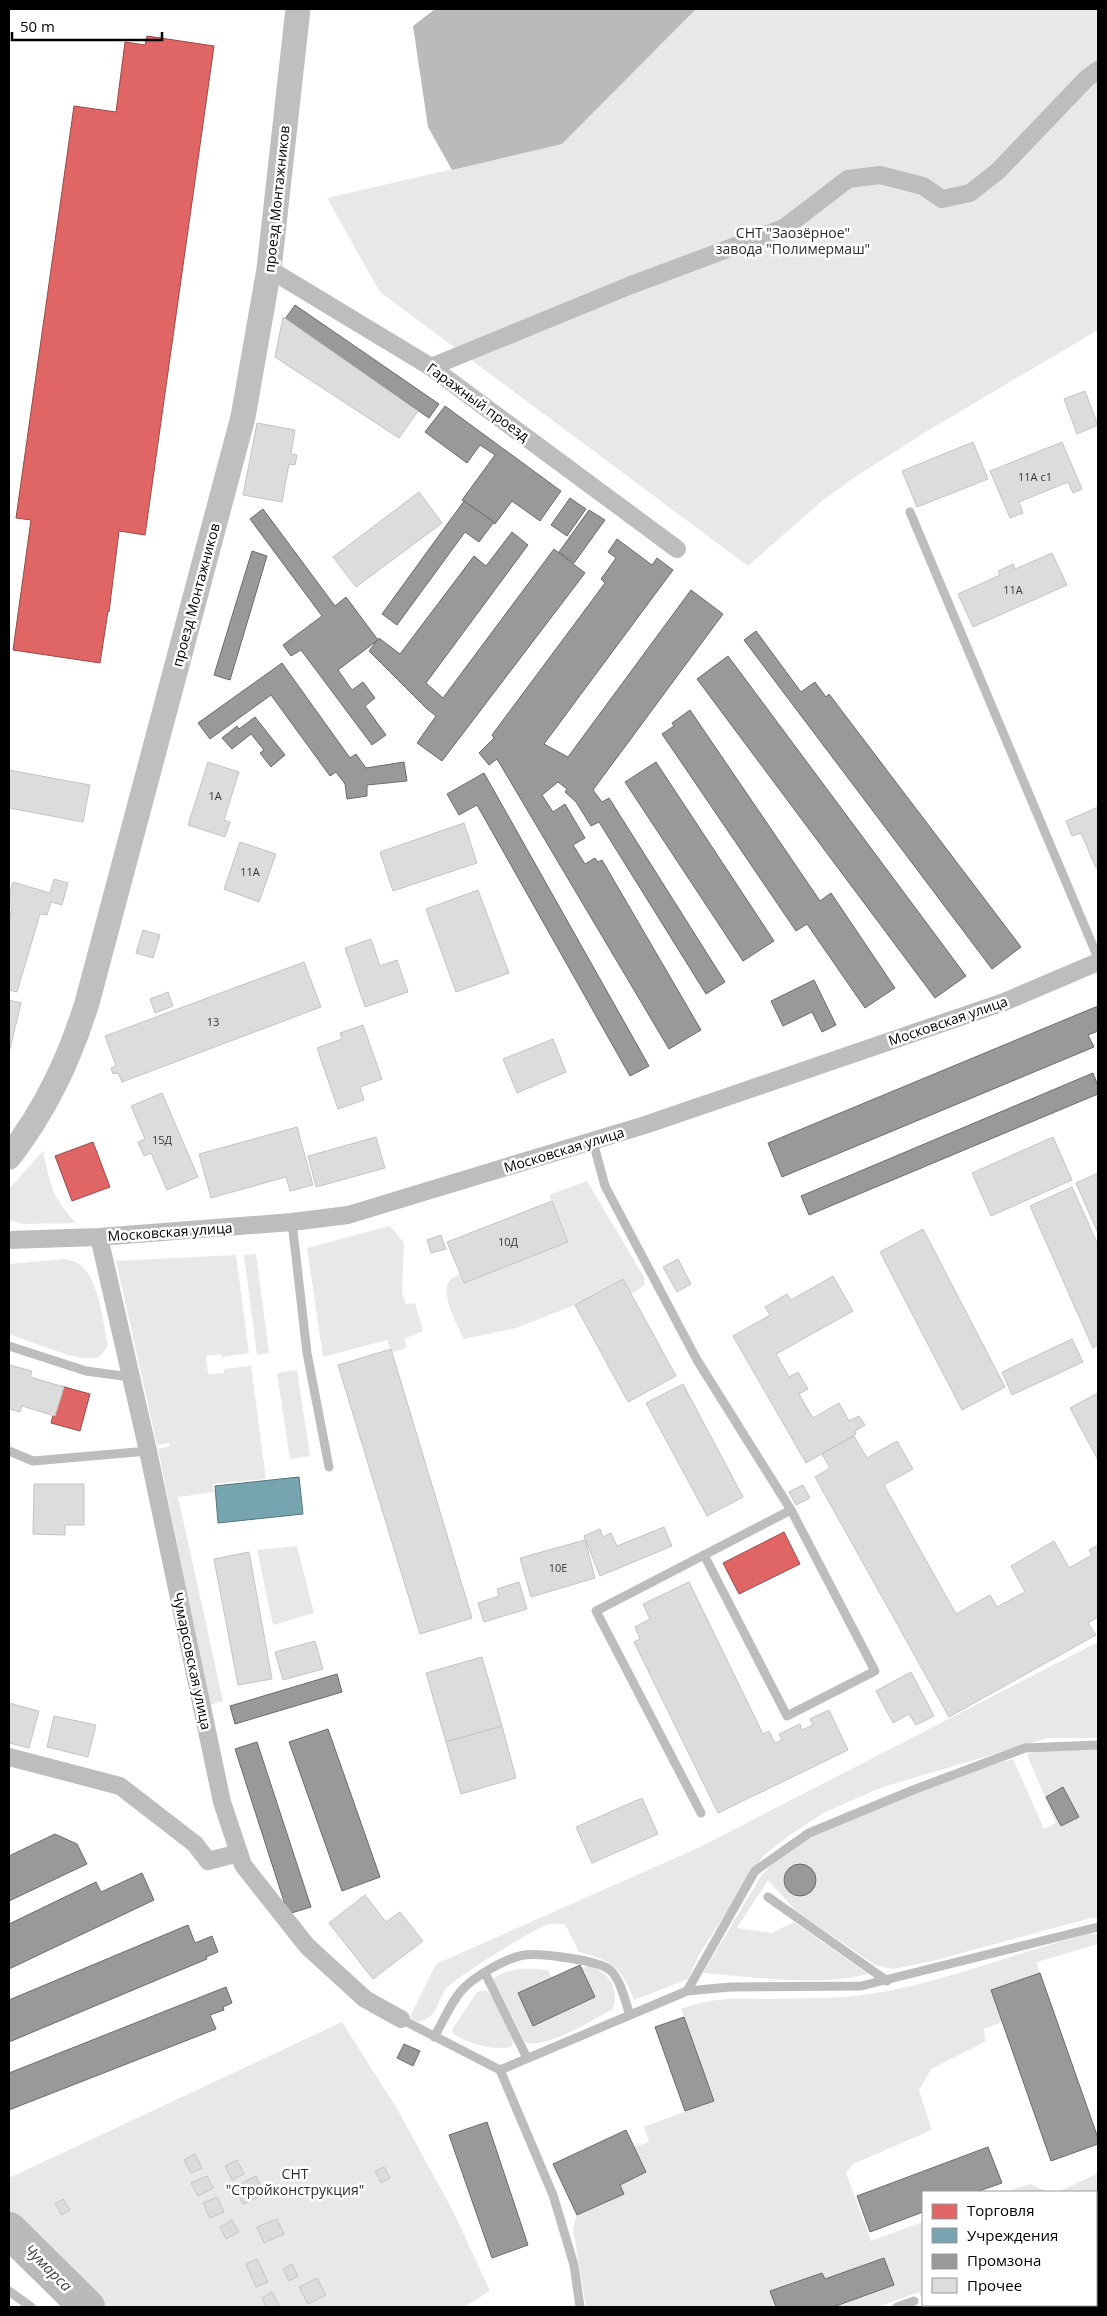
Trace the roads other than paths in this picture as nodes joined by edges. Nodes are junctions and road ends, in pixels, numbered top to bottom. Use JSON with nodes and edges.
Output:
{"nodes":[{"id":1,"x":298,"y":9,"type":"edge"},
{"id":2,"x":1098,"y":70,"type":"edge"},
{"id":3,"x":270,"y":269,"type":"junction"},
{"id":4,"x":431,"y":367,"type":"junction"},
{"id":5,"x":910,"y":512,"type":"dead end"},
{"id":6,"x":677,"y":549,"type":"dead end"},
{"id":7,"x":1098,"y":958,"type":"edge"},
{"id":8,"x":1098,"y":962,"type":"edge"},
{"id":9,"x":593,"y":1142,"type":"junction"},
{"id":10,"x":9,"y":1157,"type":"edge"},
{"id":11,"x":292,"y":1222,"type":"junction"},
{"id":12,"x":99,"y":1237,"type":"junction"},
{"id":13,"x":9,"y":1240,"type":"edge"},
{"id":14,"x":9,"y":1346,"type":"edge"},
{"id":15,"x":130,"y":1377,"type":"junction"},
{"id":16,"x":9,"y":1451,"type":"edge"},
{"id":17,"x":148,"y":1451,"type":"junction"},
{"id":18,"x":329,"y":1467,"type":"dead end"},
{"id":19,"x":791,"y":1510,"type":"junction"},
{"id":20,"x":704,"y":1555,"type":"junction"},
{"id":21,"x":1098,"y":1745,"type":"edge"},
{"id":22,"x":9,"y":1756,"type":"edge"},
{"id":23,"x":700,"y":1813,"type":"dead end"},
{"id":24,"x":239,"y":1853,"type":"junction"},
{"id":25,"x":768,"y":1897,"type":"dead end"},
{"id":26,"x":1098,"y":1927,"type":"edge"},
{"id":27,"x":485,"y":1974,"type":"junction"},
{"id":28,"x":887,"y":1981,"type":"junction"},
{"id":29,"x":687,"y":1992,"type":"junction"},
{"id":30,"x":630,"y":2015,"type":"junction"},
{"id":31,"x":401,"y":2019,"type":"joint"},
{"id":32,"x":434,"y":2037,"type":"junction"},
{"id":33,"x":527,"y":2058,"type":"junction"},
{"id":34,"x":500,"y":2070,"type":"junction"},
{"id":35,"x":9,"y":2291,"type":"edge"},
{"id":36,"x":914,"y":2301,"type":"dead end"},
{"id":37,"x":31,"y":2307,"type":"edge"},
{"id":38,"x":580,"y":2307,"type":"edge"},
{"id":39,"x":897,"y":2307,"type":"edge"}],
"edges":[{"from":1,"to":3,"type":"main road","name":"проезд Монтажников"},
{"from":2,"to":4,"type":"street"},
{"from":3,"to":4,"type":"street","name":"Гаражный проезд"},
{"from":3,"to":10,"type":"main road","name":"проезд Монтажников"},
{"from":4,"to":6,"type":"street","name":"Гаражный проезд"},
{"from":5,"to":7,"type":"lane"},
{"from":8,"to":9,"type":"street","name":"Московская улица"},
{"from":9,"to":11,"type":"street","name":"Московская улица"},
{"from":9,"to":19,"type":"lane"},
{"from":11,"to":12,"type":"street","name":"Московская улица"},
{"from":11,"to":18,"type":"lane"},
{"from":12,"to":13,"type":"street","name":"Московская улица"},
{"from":12,"to":15,"type":"street","name":"Чумарсовская улица"},
{"from":14,"to":15,"type":"lane"},
{"from":15,"to":17,"type":"street","name":"Чумарсовская улица"},
{"from":16,"to":17,"type":"lane"},
{"from":17,"to":24,"type":"street","name":"Чумарсовская улица"},
{"from":19,"to":20,"type":"lane"},
{"from":19,"to":20,"type":"lane"},
{"from":20,"to":23,"type":"lane"},
{"from":21,"to":29,"type":"lane"},
{"from":22,"to":24,"type":"street"},
{"from":24,"to":31,"type":"street","name":"Чумарсовская улица"},
{"from":25,"to":28,"type":"lane"},
{"from":26,"to":28,"type":"lane"},
{"from":27,"to":30,"type":"lane"},
{"from":27,"to":32,"type":"lane"},
{"from":27,"to":33,"type":"lane"},
{"from":28,"to":29,"type":"lane"},
{"from":29,"to":30,"type":"lane"},
{"from":30,"to":33,"type":"lane"},
{"from":31,"to":32,"type":"lane"},
{"from":32,"to":34,"type":"lane"},
{"from":33,"to":34,"type":"lane"},
{"from":34,"to":38,"type":"lane"},
{"from":35,"to":37,"type":"lane"},
{"from":36,"to":39,"type":"lane"}]}
